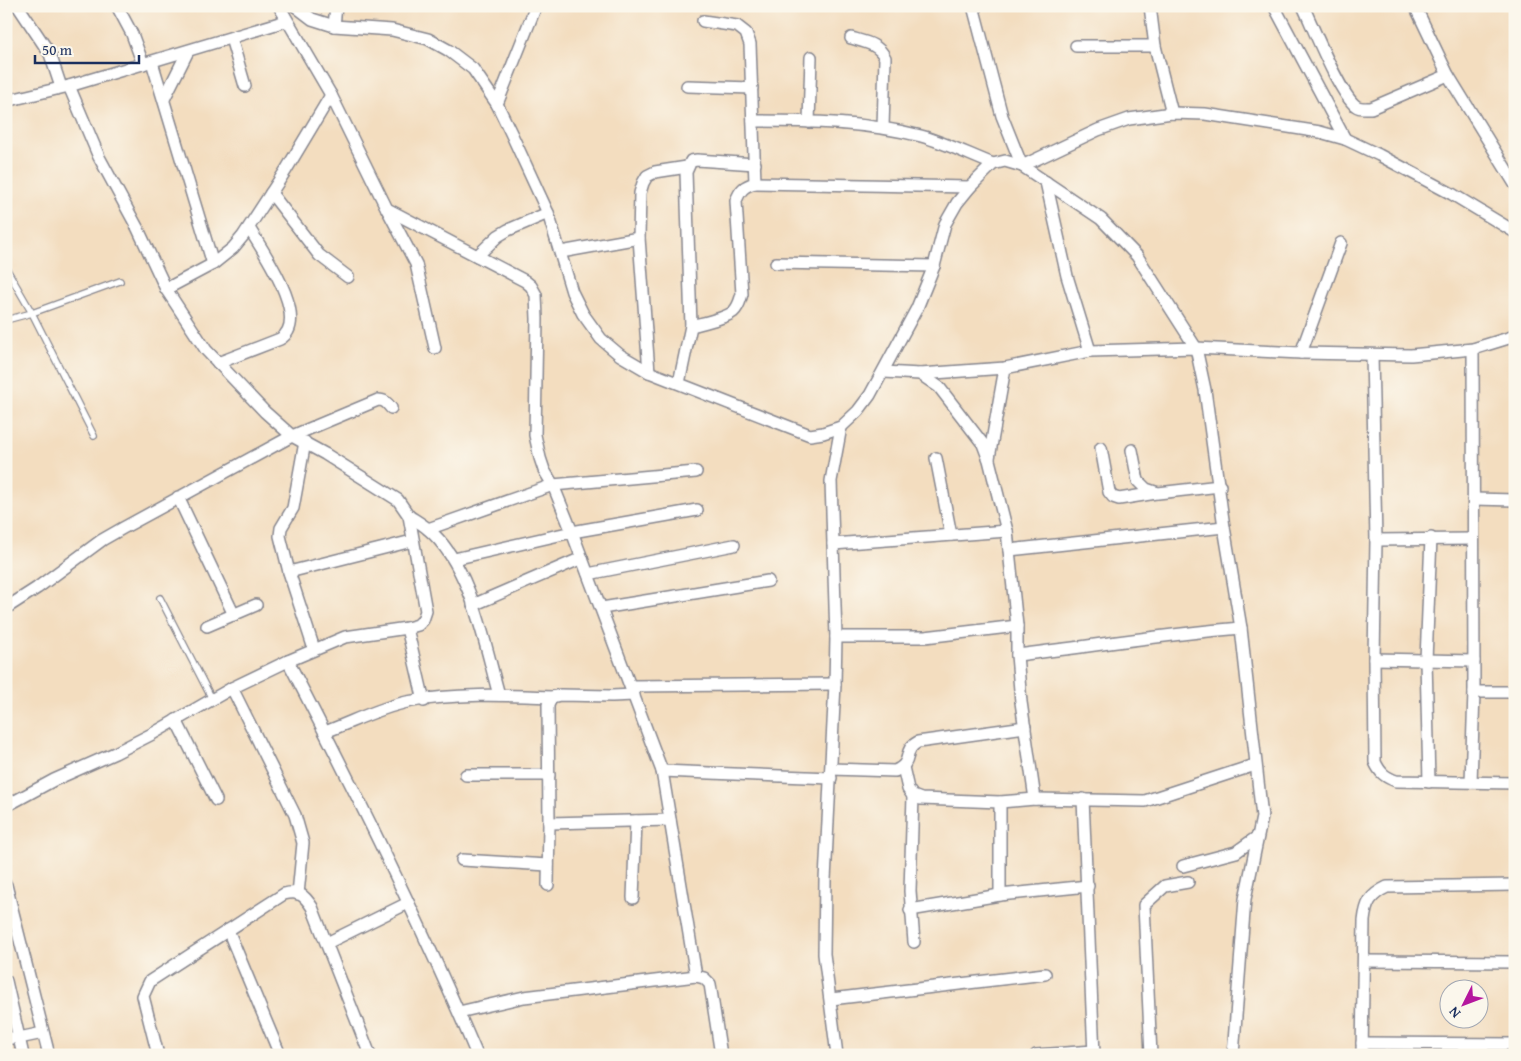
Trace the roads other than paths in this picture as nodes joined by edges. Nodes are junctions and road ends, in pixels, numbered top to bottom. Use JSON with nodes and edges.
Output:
{"nodes":[{"id":1,"x":18,"y":6,"type":"edge"},
{"id":2,"x":116,"y":6,"type":"edge"},
{"id":3,"x":279,"y":6,"type":"edge"},
{"id":4,"x":295,"y":6,"type":"edge"},
{"id":5,"x":336,"y":6,"type":"edge"},
{"id":6,"x":536,"y":6,"type":"edge"},
{"id":7,"x":972,"y":6,"type":"edge"},
{"id":8,"x":1150,"y":6,"type":"edge"},
{"id":9,"x":1274,"y":6,"type":"edge"},
{"id":10,"x":1303,"y":6,"type":"edge"},
{"id":11,"x":1414,"y":6,"type":"edge"},
{"id":12,"x":286,"y":21,"type":"junction"},
{"id":13,"x":703,"y":21,"type":"dead end"},
{"id":14,"x":334,"y":26,"type":"junction"},
{"id":15,"x":231,"y":38,"type":"junction"},
{"id":16,"x":851,"y":38,"type":"dead end"},
{"id":17,"x":1076,"y":46,"type":"dead end"},
{"id":18,"x":1155,"y":46,"type":"junction"},
{"id":19,"x":188,"y":51,"type":"junction"},
{"id":20,"x":811,"y":57,"type":"dead end"},
{"id":21,"x":148,"y":63,"type":"junction"},
{"id":22,"x":1448,"y":76,"type":"junction"},
{"id":23,"x":65,"y":86,"type":"junction"},
{"id":24,"x":245,"y":86,"type":"dead end"},
{"id":25,"x":687,"y":86,"type":"dead end"},
{"id":26,"x":752,"y":88,"type":"junction"},
{"id":27,"x":330,"y":95,"type":"junction"},
{"id":28,"x":164,"y":99,"type":"junction"},
{"id":29,"x":6,"y":101,"type":"edge"},
{"id":30,"x":497,"y":104,"type":"junction"},
{"id":31,"x":1172,"y":113,"type":"junction"},
{"id":32,"x":753,"y":120,"type":"junction"},
{"id":33,"x":809,"y":122,"type":"junction"},
{"id":34,"x":883,"y":128,"type":"junction"},
{"id":35,"x":1344,"y":139,"type":"junction"},
{"id":36,"x":755,"y":164,"type":"junction"},
{"id":37,"x":993,"y":164,"type":"junction"},
{"id":38,"x":1022,"y":166,"type":"junction"},
{"id":39,"x":687,"y":167,"type":"junction"},
{"id":40,"x":1046,"y":182,"type":"junction"},
{"id":41,"x":755,"y":183,"type":"junction"},
{"id":42,"x":1515,"y":184,"type":"edge"},
{"id":43,"x":970,"y":187,"type":"junction"},
{"id":44,"x":271,"y":193,"type":"junction"},
{"id":45,"x":387,"y":209,"type":"junction"},
{"id":46,"x":548,"y":213,"type":"junction"},
{"id":47,"x":249,"y":228,"type":"junction"},
{"id":48,"x":1515,"y":232,"type":"edge"},
{"id":49,"x":639,"y":238,"type":"junction"},
{"id":50,"x":1342,"y":243,"type":"dead end"},
{"id":51,"x":561,"y":252,"type":"junction"},
{"id":52,"x":477,"y":256,"type":"junction"},
{"id":53,"x":776,"y":263,"type":"dead end"},
{"id":54,"x":213,"y":264,"type":"junction"},
{"id":55,"x":934,"y":266,"type":"junction"},
{"id":56,"x":6,"y":268,"type":"edge"},
{"id":57,"x":348,"y":277,"type":"dead end"},
{"id":58,"x":120,"y":281,"type":"dead end"},
{"id":59,"x":166,"y":290,"type":"junction"},
{"id":60,"x":32,"y":313,"type":"junction"},
{"id":61,"x":6,"y":320,"type":"edge"},
{"id":62,"x":691,"y":326,"type":"junction"},
{"id":63,"x":1515,"y":336,"type":"edge"},
{"id":64,"x":435,"y":348,"type":"dead end"},
{"id":65,"x":1196,"y":348,"type":"junction"},
{"id":66,"x":1473,"y":349,"type":"junction"},
{"id":67,"x":1090,"y":351,"type":"junction"},
{"id":68,"x":1300,"y":353,"type":"junction"},
{"id":69,"x":1372,"y":354,"type":"junction"},
{"id":70,"x":218,"y":363,"type":"junction"},
{"id":71,"x":1005,"y":368,"type":"junction"},
{"id":72,"x":649,"y":372,"type":"junction"},
{"id":73,"x":884,"y":372,"type":"junction"},
{"id":74,"x":920,"y":374,"type":"junction"},
{"id":75,"x":679,"y":383,"type":"junction"},
{"id":76,"x":392,"y":408,"type":"dead end"},
{"id":77,"x":841,"y":427,"type":"junction"},
{"id":78,"x":94,"y":436,"type":"dead end"},
{"id":79,"x":292,"y":436,"type":"junction"},
{"id":80,"x":305,"y":442,"type":"junction"},
{"id":81,"x":1101,"y":448,"type":"dead end"},
{"id":82,"x":1132,"y":450,"type":"dead end"},
{"id":83,"x":936,"y":458,"type":"dead end"},
{"id":84,"x":989,"y":460,"type":"junction"},
{"id":85,"x":696,"y":472,"type":"dead end"},
{"id":86,"x":553,"y":485,"type":"junction"},
{"id":87,"x":1220,"y":486,"type":"junction"},
{"id":88,"x":1158,"y":493,"type":"junction"},
{"id":89,"x":178,"y":498,"type":"junction"},
{"id":90,"x":1473,"y":499,"type":"junction"},
{"id":91,"x":1515,"y":500,"type":"edge"},
{"id":92,"x":697,"y":510,"type":"dead end"},
{"id":93,"x":408,"y":516,"type":"junction"},
{"id":94,"x":1224,"y":528,"type":"junction"},
{"id":95,"x":428,"y":529,"type":"junction"},
{"id":96,"x":1007,"y":531,"type":"junction"},
{"id":97,"x":572,"y":532,"type":"junction"},
{"id":98,"x":951,"y":535,"type":"junction"},
{"id":99,"x":1431,"y":538,"type":"junction"},
{"id":100,"x":1473,"y":538,"type":"junction"},
{"id":101,"x":1376,"y":540,"type":"junction"},
{"id":102,"x":412,"y":541,"type":"junction"},
{"id":103,"x":833,"y":544,"type":"junction"},
{"id":104,"x":734,"y":545,"type":"dead end"},
{"id":105,"x":1008,"y":550,"type":"junction"},
{"id":106,"x":582,"y":558,"type":"junction"},
{"id":107,"x":454,"y":559,"type":"junction"},
{"id":108,"x":289,"y":572,"type":"junction"},
{"id":109,"x":588,"y":574,"type":"junction"},
{"id":110,"x":768,"y":580,"type":"dead end"},
{"id":111,"x":160,"y":598,"type":"dead end"},
{"id":112,"x":256,"y":605,"type":"dead end"},
{"id":113,"x":473,"y":605,"type":"junction"},
{"id":114,"x":6,"y":608,"type":"edge"},
{"id":115,"x":602,"y":608,"type":"junction"},
{"id":116,"x":234,"y":615,"type":"junction"},
{"id":117,"x":208,"y":626,"type":"dead end"},
{"id":118,"x":1017,"y":626,"type":"junction"},
{"id":119,"x":407,"y":628,"type":"junction"},
{"id":120,"x":1241,"y":628,"type":"junction"},
{"id":121,"x":836,"y":637,"type":"junction"},
{"id":122,"x":314,"y":649,"type":"junction"},
{"id":123,"x":1017,"y":655,"type":"junction"},
{"id":124,"x":1374,"y":660,"type":"junction"},
{"id":125,"x":1426,"y":660,"type":"junction"},
{"id":126,"x":288,"y":661,"type":"junction"},
{"id":127,"x":1474,"y":661,"type":"junction"},
{"id":128,"x":835,"y":684,"type":"junction"},
{"id":129,"x":232,"y":688,"type":"junction"},
{"id":130,"x":632,"y":690,"type":"junction"},
{"id":131,"x":1474,"y":692,"type":"junction"},
{"id":132,"x":1515,"y":692,"type":"edge"},
{"id":133,"x":499,"y":695,"type":"junction"},
{"id":134,"x":552,"y":698,"type":"junction"},
{"id":135,"x":212,"y":699,"type":"junction"},
{"id":136,"x":424,"y":701,"type":"junction"},
{"id":137,"x":176,"y":720,"type":"junction"},
{"id":138,"x":1025,"y":727,"type":"junction"},
{"id":139,"x":325,"y":732,"type":"junction"},
{"id":140,"x":1255,"y":764,"type":"junction"},
{"id":141,"x":903,"y":767,"type":"junction"},
{"id":142,"x":662,"y":770,"type":"junction"},
{"id":143,"x":831,"y":774,"type":"junction"},
{"id":144,"x":466,"y":775,"type":"dead end"},
{"id":145,"x":549,"y":775,"type":"junction"},
{"id":146,"x":1429,"y":782,"type":"junction"},
{"id":147,"x":1471,"y":782,"type":"junction"},
{"id":148,"x":1515,"y":783,"type":"edge"},
{"id":149,"x":913,"y":796,"type":"junction"},
{"id":150,"x":1035,"y":799,"type":"junction"},
{"id":151,"x":1083,"y":799,"type":"junction"},
{"id":152,"x":216,"y":800,"type":"dead end"},
{"id":153,"x":1000,"y":802,"type":"junction"},
{"id":154,"x":6,"y":806,"type":"edge"},
{"id":155,"x":670,"y":820,"type":"junction"},
{"id":156,"x":636,"y":821,"type":"junction"},
{"id":157,"x":549,"y":823,"type":"junction"},
{"id":158,"x":1257,"y":836,"type":"junction"},
{"id":159,"x":462,"y":860,"type":"dead end"},
{"id":160,"x":548,"y":865,"type":"junction"},
{"id":161,"x":1183,"y":866,"type":"dead end"},
{"id":162,"x":1188,"y":882,"type":"dead end"},
{"id":163,"x":548,"y":885,"type":"dead end"},
{"id":164,"x":1515,"y":885,"type":"edge"},
{"id":165,"x":1088,"y":886,"type":"junction"},
{"id":166,"x":6,"y":887,"type":"edge"},
{"id":167,"x":298,"y":894,"type":"junction"},
{"id":168,"x":1000,"y":895,"type":"junction"},
{"id":169,"x":633,"y":898,"type":"dead end"},
{"id":170,"x":408,"y":903,"type":"junction"},
{"id":171,"x":910,"y":910,"type":"junction"},
{"id":172,"x":228,"y":930,"type":"junction"},
{"id":173,"x":914,"y":942,"type":"dead end"},
{"id":174,"x":327,"y":943,"type":"junction"},
{"id":175,"x":1364,"y":961,"type":"junction"},
{"id":176,"x":1515,"y":962,"type":"edge"},
{"id":177,"x":1045,"y":974,"type":"dead end"},
{"id":178,"x":696,"y":976,"type":"junction"},
{"id":179,"x":6,"y":981,"type":"edge"},
{"id":180,"x":831,"y":999,"type":"junction"},
{"id":181,"x":459,"y":1012,"type":"junction"},
{"id":182,"x":31,"y":1036,"type":"junction"},
{"id":183,"x":6,"y":1038,"type":"edge"},
{"id":184,"x":1515,"y":1044,"type":"edge"},
{"id":185,"x":1362,"y":1049,"type":"edge"},
{"id":186,"x":1458,"y":1049,"type":"edge"},
{"id":187,"x":1094,"y":1053,"type":"edge"},
{"id":188,"x":23,"y":1055,"type":"edge"},
{"id":189,"x":49,"y":1055,"type":"edge"},
{"id":190,"x":158,"y":1055,"type":"edge"},
{"id":191,"x":280,"y":1055,"type":"edge"},
{"id":192,"x":370,"y":1055,"type":"edge"},
{"id":193,"x":477,"y":1055,"type":"edge"},
{"id":194,"x":721,"y":1055,"type":"edge"},
{"id":195,"x":837,"y":1055,"type":"edge"},
{"id":196,"x":1036,"y":1055,"type":"edge"},
{"id":197,"x":1151,"y":1055,"type":"edge"},
{"id":198,"x":1233,"y":1055,"type":"edge"}],
"edges":[{"from":1,"to":23,"type":"street"},
{"from":2,"to":21,"type":"street"},
{"from":3,"to":12,"type":"street"},
{"from":4,"to":14,"type":"street"},
{"from":5,"to":14,"type":"street"},
{"from":6,"to":30,"type":"street"},
{"from":7,"to":38,"type":"street"},
{"from":8,"to":18,"type":"street"},
{"from":9,"to":35,"type":"street"},
{"from":10,"to":22,"type":"street"},
{"from":11,"to":22,"type":"street"},
{"from":12,"to":15,"type":"street"},
{"from":12,"to":27,"type":"street"},
{"from":13,"to":26,"type":"street"},
{"from":14,"to":30,"type":"street"},
{"from":15,"to":19,"type":"street"},
{"from":15,"to":24,"type":"street"},
{"from":16,"to":34,"type":"street"},
{"from":17,"to":18,"type":"street"},
{"from":18,"to":31,"type":"street"},
{"from":19,"to":21,"type":"street"},
{"from":19,"to":28,"type":"street"},
{"from":20,"to":33,"type":"street"},
{"from":21,"to":23,"type":"street"},
{"from":21,"to":28,"type":"street"},
{"from":22,"to":42,"type":"street"},
{"from":23,"to":29,"type":"street"},
{"from":23,"to":59,"type":"street"},
{"from":25,"to":26,"type":"street"},
{"from":26,"to":32,"type":"street"},
{"from":27,"to":44,"type":"street"},
{"from":27,"to":45,"type":"street"},
{"from":28,"to":54,"type":"street"},
{"from":30,"to":46,"type":"street"},
{"from":31,"to":35,"type":"street"},
{"from":31,"to":38,"type":"street"},
{"from":32,"to":33,"type":"street"},
{"from":32,"to":36,"type":"street"},
{"from":33,"to":34,"type":"street"},
{"from":34,"to":37,"type":"street"},
{"from":35,"to":48,"type":"street"},
{"from":36,"to":39,"type":"street"},
{"from":36,"to":41,"type":"street"},
{"from":37,"to":38,"type":"street"},
{"from":37,"to":43,"type":"street"},
{"from":38,"to":40,"type":"street"},
{"from":39,"to":49,"type":"street"},
{"from":39,"to":62,"type":"street"},
{"from":40,"to":65,"type":"street"},
{"from":40,"to":67,"type":"street"},
{"from":41,"to":43,"type":"street"},
{"from":41,"to":62,"type":"street"},
{"from":43,"to":55,"type":"street"},
{"from":44,"to":47,"type":"street"},
{"from":44,"to":57,"type":"street"},
{"from":45,"to":52,"type":"street"},
{"from":45,"to":64,"type":"street"},
{"from":46,"to":51,"type":"street"},
{"from":46,"to":52,"type":"street"},
{"from":47,"to":54,"type":"street"},
{"from":47,"to":70,"type":"street"},
{"from":49,"to":51,"type":"street"},
{"from":49,"to":72,"type":"street"},
{"from":50,"to":68,"type":"street"},
{"from":51,"to":72,"type":"street"},
{"from":52,"to":86,"type":"street"},
{"from":53,"to":55,"type":"street"},
{"from":54,"to":59,"type":"street"},
{"from":55,"to":73,"type":"street"},
{"from":56,"to":60,"type":"lane"},
{"from":58,"to":60,"type":"lane"},
{"from":59,"to":70,"type":"street"},
{"from":60,"to":61,"type":"lane"},
{"from":60,"to":78,"type":"lane"},
{"from":62,"to":75,"type":"street"},
{"from":63,"to":66,"type":"street"},
{"from":65,"to":67,"type":"street"},
{"from":65,"to":68,"type":"street"},
{"from":65,"to":87,"type":"street"},
{"from":66,"to":69,"type":"street"},
{"from":66,"to":90,"type":"street"},
{"from":67,"to":71,"type":"street"},
{"from":68,"to":69,"type":"street"},
{"from":69,"to":101,"type":"street"},
{"from":70,"to":79,"type":"street"},
{"from":71,"to":74,"type":"street"},
{"from":71,"to":84,"type":"street"},
{"from":72,"to":75,"type":"street"},
{"from":73,"to":74,"type":"street"},
{"from":73,"to":77,"type":"street"},
{"from":74,"to":84,"type":"street"},
{"from":75,"to":77,"type":"street"},
{"from":76,"to":79,"type":"street"},
{"from":77,"to":103,"type":"street"},
{"from":79,"to":80,"type":"street"},
{"from":79,"to":89,"type":"street"},
{"from":80,"to":93,"type":"street"},
{"from":80,"to":108,"type":"street"},
{"from":81,"to":88,"type":"street"},
{"from":82,"to":88,"type":"street"},
{"from":83,"to":98,"type":"street"},
{"from":84,"to":96,"type":"street"},
{"from":85,"to":86,"type":"street"},
{"from":86,"to":95,"type":"street"},
{"from":86,"to":97,"type":"street"},
{"from":87,"to":88,"type":"street"},
{"from":87,"to":94,"type":"street"},
{"from":89,"to":114,"type":"street"},
{"from":89,"to":116,"type":"street"},
{"from":90,"to":91,"type":"street"},
{"from":90,"to":100,"type":"street"},
{"from":92,"to":97,"type":"street"},
{"from":93,"to":95,"type":"street"},
{"from":93,"to":102,"type":"street"},
{"from":94,"to":105,"type":"street"},
{"from":94,"to":120,"type":"street"},
{"from":95,"to":107,"type":"street"},
{"from":96,"to":98,"type":"street"},
{"from":96,"to":105,"type":"street"},
{"from":97,"to":106,"type":"street"},
{"from":97,"to":107,"type":"street"},
{"from":98,"to":103,"type":"street"},
{"from":99,"to":100,"type":"street"},
{"from":99,"to":101,"type":"street"},
{"from":99,"to":125,"type":"street"},
{"from":100,"to":127,"type":"street"},
{"from":101,"to":124,"type":"street"},
{"from":102,"to":108,"type":"street"},
{"from":102,"to":119,"type":"street"},
{"from":103,"to":121,"type":"street"},
{"from":104,"to":109,"type":"street"},
{"from":105,"to":118,"type":"street"},
{"from":106,"to":109,"type":"street"},
{"from":106,"to":113,"type":"street"},
{"from":107,"to":113,"type":"street"},
{"from":108,"to":122,"type":"street"},
{"from":109,"to":115,"type":"street"},
{"from":110,"to":115,"type":"street"},
{"from":111,"to":135,"type":"lane"},
{"from":112,"to":116,"type":"street"},
{"from":113,"to":133,"type":"street"},
{"from":115,"to":130,"type":"street"},
{"from":116,"to":117,"type":"street"},
{"from":118,"to":121,"type":"street"},
{"from":118,"to":123,"type":"street"},
{"from":119,"to":122,"type":"street"},
{"from":119,"to":136,"type":"street"},
{"from":120,"to":123,"type":"street"},
{"from":120,"to":140,"type":"street"},
{"from":121,"to":128,"type":"street"},
{"from":122,"to":126,"type":"street"},
{"from":123,"to":138,"type":"street"},
{"from":124,"to":125,"type":"street"},
{"from":124,"to":146,"type":"street"},
{"from":125,"to":127,"type":"street"},
{"from":125,"to":146,"type":"street"},
{"from":126,"to":129,"type":"street"},
{"from":126,"to":139,"type":"street"},
{"from":127,"to":131,"type":"street"},
{"from":128,"to":130,"type":"street"},
{"from":128,"to":143,"type":"street"},
{"from":129,"to":135,"type":"street"},
{"from":129,"to":167,"type":"street"},
{"from":130,"to":134,"type":"street"},
{"from":130,"to":142,"type":"street"},
{"from":131,"to":132,"type":"street"},
{"from":131,"to":147,"type":"street"},
{"from":133,"to":134,"type":"street"},
{"from":133,"to":136,"type":"street"},
{"from":134,"to":145,"type":"street"},
{"from":135,"to":137,"type":"street"},
{"from":136,"to":139,"type":"street"},
{"from":137,"to":152,"type":"street"},
{"from":137,"to":154,"type":"street"},
{"from":138,"to":141,"type":"street"},
{"from":138,"to":150,"type":"street"},
{"from":139,"to":170,"type":"street"},
{"from":140,"to":151,"type":"street"},
{"from":140,"to":158,"type":"street"},
{"from":141,"to":143,"type":"street"},
{"from":141,"to":149,"type":"street"},
{"from":142,"to":143,"type":"street"},
{"from":142,"to":155,"type":"street"},
{"from":143,"to":180,"type":"street"},
{"from":144,"to":145,"type":"street"},
{"from":145,"to":157,"type":"street"},
{"from":146,"to":147,"type":"street"},
{"from":147,"to":148,"type":"street"},
{"from":149,"to":153,"type":"street"},
{"from":149,"to":171,"type":"street"},
{"from":150,"to":151,"type":"street"},
{"from":150,"to":153,"type":"street"},
{"from":151,"to":165,"type":"street"},
{"from":153,"to":168,"type":"street"},
{"from":155,"to":156,"type":"street"},
{"from":155,"to":178,"type":"street"},
{"from":156,"to":157,"type":"street"},
{"from":156,"to":169,"type":"street"},
{"from":157,"to":160,"type":"street"},
{"from":158,"to":161,"type":"street"},
{"from":158,"to":198,"type":"street"},
{"from":159,"to":160,"type":"street"},
{"from":160,"to":163,"type":"street"},
{"from":162,"to":197,"type":"street"},
{"from":164,"to":175,"type":"street"},
{"from":165,"to":168,"type":"street"},
{"from":165,"to":187,"type":"street"},
{"from":166,"to":182,"type":"street"},
{"from":167,"to":172,"type":"street"},
{"from":167,"to":174,"type":"street"},
{"from":168,"to":171,"type":"street"},
{"from":170,"to":174,"type":"street"},
{"from":170,"to":181,"type":"street"},
{"from":171,"to":173,"type":"street"},
{"from":172,"to":190,"type":"street"},
{"from":172,"to":191,"type":"street"},
{"from":174,"to":192,"type":"street"},
{"from":175,"to":176,"type":"street"},
{"from":175,"to":185,"type":"street"},
{"from":177,"to":180,"type":"street"},
{"from":178,"to":181,"type":"street"},
{"from":178,"to":194,"type":"street"},
{"from":179,"to":182,"type":"street"},
{"from":180,"to":195,"type":"street"},
{"from":181,"to":193,"type":"street"},
{"from":182,"to":183,"type":"street"},
{"from":182,"to":188,"type":"street"},
{"from":182,"to":189,"type":"street"},
{"from":184,"to":186,"type":"street"},
{"from":185,"to":186,"type":"street"},
{"from":187,"to":196,"type":"street"}]}
